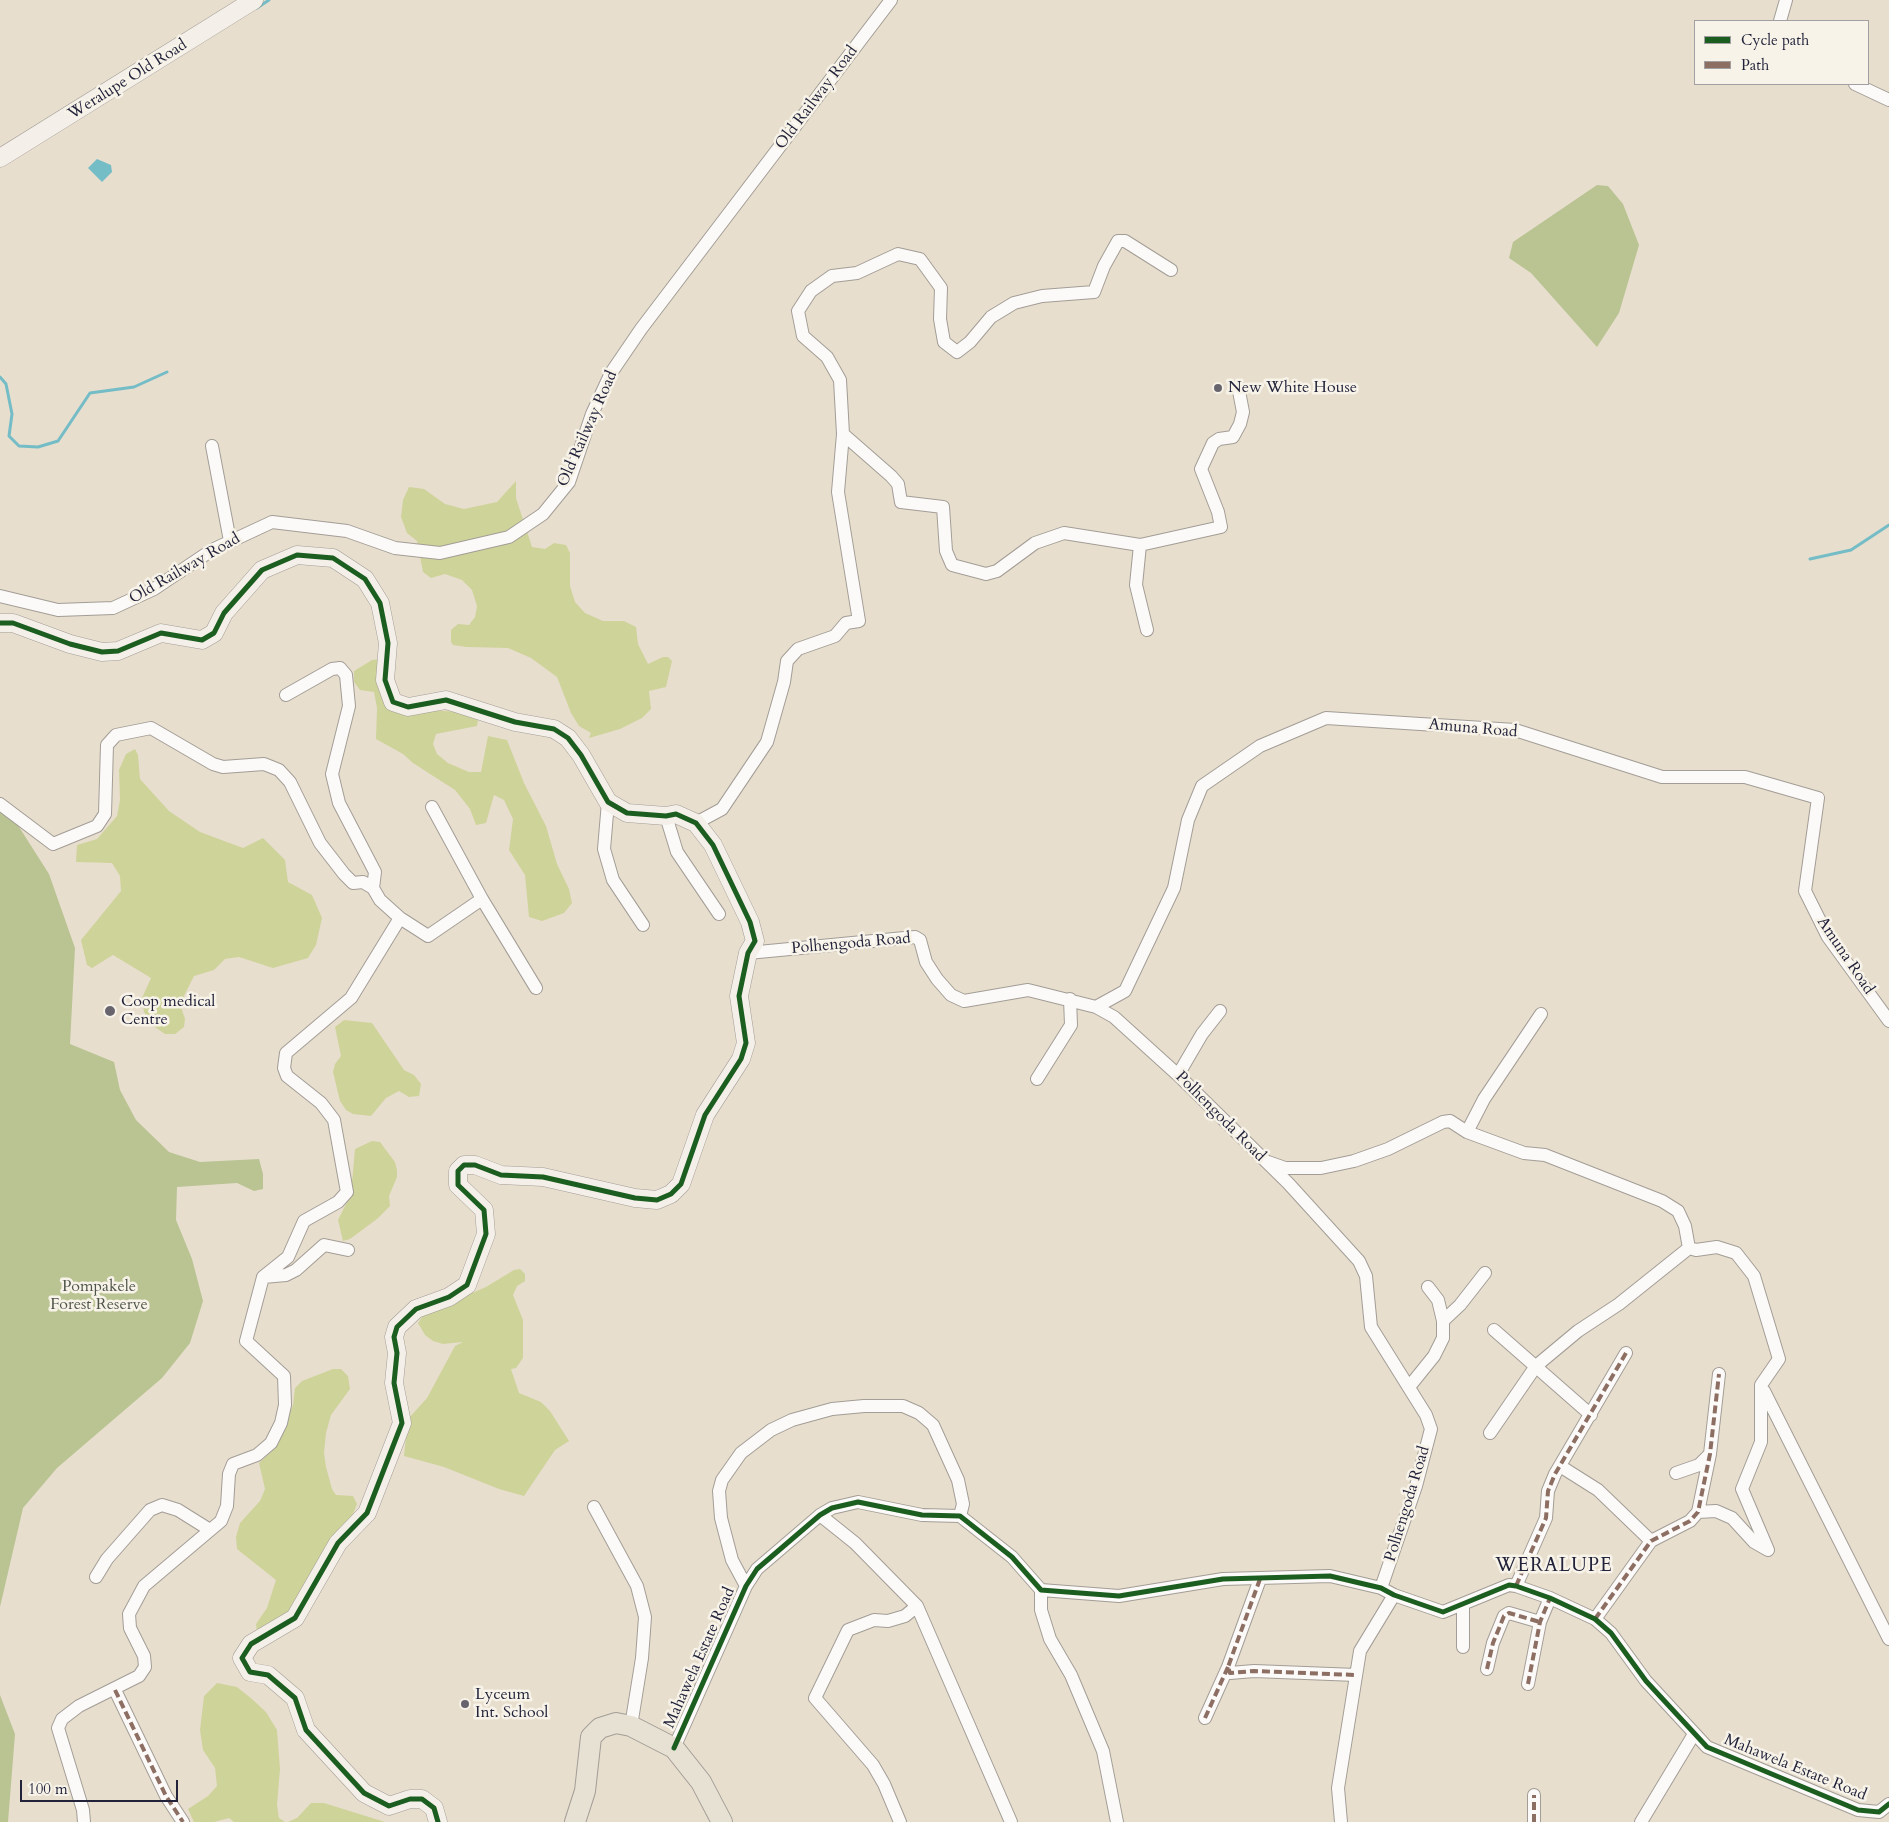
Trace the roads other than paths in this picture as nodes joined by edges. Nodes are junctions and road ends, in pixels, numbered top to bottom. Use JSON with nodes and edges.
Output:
{"nodes":[{"id":1,"x":254,"y":0,"type":"edge"},
{"id":2,"x":892,"y":0,"type":"edge"},
{"id":3,"x":1786,"y":0,"type":"edge"},
{"id":4,"x":1780,"y":20,"type":"edge"},
{"id":5,"x":1857,"y":85,"type":"edge"},
{"id":6,"x":1889,"y":100,"type":"edge"},
{"id":7,"x":0,"y":158,"type":"edge"},
{"id":8,"x":1171,"y":270,"type":"dead end"},
{"id":9,"x":1238,"y":386,"type":"dead end"},
{"id":10,"x":843,"y":434,"type":"junction"},
{"id":11,"x":212,"y":446,"type":"dead end"},
{"id":12,"x":230,"y":541,"type":"junction"},
{"id":13,"x":1140,"y":545,"type":"junction"},
{"id":14,"x":0,"y":596,"type":"edge"},
{"id":15,"x":0,"y":623,"type":"edge"},
{"id":16,"x":1147,"y":630,"type":"dead end"},
{"id":17,"x":286,"y":695,"type":"dead end"},
{"id":18,"x":608,"y":802,"type":"junction"},
{"id":19,"x":0,"y":804,"type":"edge"},
{"id":20,"x":432,"y":808,"type":"dead end"},
{"id":21,"x":666,"y":816,"type":"junction"},
{"id":22,"x":696,"y":823,"type":"junction"},
{"id":23,"x":372,"y":888,"type":"junction"},
{"id":24,"x":482,"y":900,"type":"junction"},
{"id":25,"x":719,"y":914,"type":"dead end"},
{"id":26,"x":400,"y":918,"type":"junction"},
{"id":27,"x":642,"y":925,"type":"dead end"},
{"id":28,"x":748,"y":953,"type":"junction"},
{"id":29,"x":536,"y":988,"type":"dead end"},
{"id":30,"x":1070,"y":999,"type":"junction"},
{"id":31,"x":1096,"y":1007,"type":"junction"},
{"id":32,"x":1220,"y":1011,"type":"dead end"},
{"id":33,"x":1541,"y":1014,"type":"dead end"},
{"id":34,"x":1889,"y":1021,"type":"edge"},
{"id":35,"x":1178,"y":1075,"type":"junction"},
{"id":36,"x":1037,"y":1079,"type":"dead end"},
{"id":37,"x":1468,"y":1132,"type":"junction"},
{"id":38,"x":1263,"y":1161,"type":"junction"},
{"id":39,"x":1689,"y":1248,"type":"junction"},
{"id":40,"x":348,"y":1250,"type":"dead end"},
{"id":41,"x":1485,"y":1273,"type":"dead end"},
{"id":42,"x":263,"y":1277,"type":"junction"},
{"id":43,"x":1428,"y":1287,"type":"dead end"},
{"id":44,"x":1443,"y":1321,"type":"junction"},
{"id":45,"x":1494,"y":1330,"type":"dead end"},
{"id":46,"x":1626,"y":1353,"type":"dead end"},
{"id":47,"x":1536,"y":1366,"type":"junction"},
{"id":48,"x":1719,"y":1374,"type":"dead end"},
{"id":49,"x":1761,"y":1386,"type":"junction"},
{"id":50,"x":1409,"y":1387,"type":"junction"},
{"id":51,"x":1591,"y":1415,"type":"junction"},
{"id":52,"x":1490,"y":1433,"type":"dead end"},
{"id":53,"x":1710,"y":1454,"type":"junction"},
{"id":54,"x":1560,"y":1466,"type":"junction"},
{"id":55,"x":1676,"y":1472,"type":"dead end"},
{"id":56,"x":594,"y":1508,"type":"dead end"},
{"id":57,"x":1698,"y":1512,"type":"junction"},
{"id":58,"x":820,"y":1516,"type":"junction"},
{"id":59,"x":960,"y":1516,"type":"junction"},
{"id":60,"x":210,"y":1530,"type":"junction"},
{"id":61,"x":1651,"y":1541,"type":"junction"},
{"id":62,"x":96,"y":1577,"type":"dead end"},
{"id":63,"x":1260,"y":1579,"type":"junction"},
{"id":64,"x":746,"y":1586,"type":"junction"},
{"id":65,"x":1516,"y":1586,"type":"junction"},
{"id":66,"x":1380,"y":1588,"type":"junction"},
{"id":67,"x":1041,"y":1590,"type":"junction"},
{"id":68,"x":1394,"y":1595,"type":"junction"},
{"id":69,"x":1550,"y":1598,"type":"junction"},
{"id":70,"x":1463,"y":1604,"type":"junction"},
{"id":71,"x":917,"y":1606,"type":"junction"},
{"id":72,"x":1595,"y":1620,"type":"junction"},
{"id":73,"x":1540,"y":1622,"type":"junction"},
{"id":74,"x":1889,"y":1639,"type":"edge"},
{"id":75,"x":1463,"y":1647,"type":"dead end"},
{"id":76,"x":1228,"y":1667,"type":"junction"},
{"id":77,"x":1487,"y":1669,"type":"dead end"},
{"id":78,"x":1356,"y":1675,"type":"junction"},
{"id":79,"x":1528,"y":1684,"type":"dead end"},
{"id":80,"x":114,"y":1690,"type":"junction"},
{"id":81,"x":1204,"y":1718,"type":"dead end"},
{"id":82,"x":631,"y":1726,"type":"junction"},
{"id":83,"x":1694,"y":1734,"type":"junction"},
{"id":84,"x":674,"y":1748,"type":"junction"},
{"id":85,"x":1534,"y":1795,"type":"dead end"},
{"id":86,"x":1883,"y":1813,"type":"edge"},
{"id":87,"x":84,"y":1822,"type":"edge"},
{"id":88,"x":183,"y":1822,"type":"edge"},
{"id":89,"x":438,"y":1822,"type":"edge"},
{"id":90,"x":575,"y":1822,"type":"edge"},
{"id":91,"x":722,"y":1822,"type":"edge"},
{"id":92,"x":900,"y":1822,"type":"edge"},
{"id":93,"x":1011,"y":1822,"type":"edge"},
{"id":94,"x":1117,"y":1822,"type":"edge"},
{"id":95,"x":1341,"y":1822,"type":"edge"},
{"id":96,"x":1534,"y":1822,"type":"edge"},
{"id":97,"x":1641,"y":1822,"type":"edge"}],
"edges":[{"from":1,"to":7,"type":"street","name":"Weralupe Old Road"},
{"from":2,"to":12,"type":"street","name":"Old Railway Road"},
{"from":3,"to":4,"type":"street"},
{"from":5,"to":6,"type":"street"},
{"from":8,"to":10,"type":"street"},
{"from":9,"to":13,"type":"street"},
{"from":10,"to":13,"type":"street"},
{"from":10,"to":22,"type":"street"},
{"from":11,"to":12,"type":"street"},
{"from":12,"to":14,"type":"street","name":"Old Railway Road"},
{"from":13,"to":16,"type":"street"},
{"from":15,"to":18,"type":"street"},
{"from":17,"to":23,"type":"street"},
{"from":18,"to":21,"type":"street"},
{"from":18,"to":27,"type":"street"},
{"from":19,"to":23,"type":"street"},
{"from":20,"to":24,"type":"street"},
{"from":21,"to":22,"type":"street"},
{"from":21,"to":25,"type":"street"},
{"from":22,"to":28,"type":"street"},
{"from":23,"to":26,"type":"street"},
{"from":24,"to":26,"type":"street"},
{"from":24,"to":29,"type":"street"},
{"from":26,"to":42,"type":"street"},
{"from":28,"to":30,"type":"street","name":"Polhengoda Road"},
{"from":28,"to":89,"type":"street"},
{"from":30,"to":31,"type":"street","name":"Polhengoda Road"},
{"from":30,"to":36,"type":"street"},
{"from":31,"to":34,"type":"street","name":"Amuna Road"},
{"from":31,"to":35,"type":"street","name":"Polhengoda Road"},
{"from":32,"to":35,"type":"street"},
{"from":33,"to":37,"type":"street"},
{"from":35,"to":38,"type":"street","name":"Polhengoda Road"},
{"from":37,"to":38,"type":"street"},
{"from":37,"to":39,"type":"street"},
{"from":38,"to":50,"type":"street","name":"Polhengoda Road"},
{"from":39,"to":47,"type":"street"},
{"from":39,"to":49,"type":"street"},
{"from":40,"to":42,"type":"street"},
{"from":41,"to":44,"type":"street"},
{"from":42,"to":60,"type":"street"},
{"from":43,"to":44,"type":"street"},
{"from":44,"to":50,"type":"street"},
{"from":45,"to":47,"type":"street"},
{"from":46,"to":51,"type":"street"},
{"from":47,"to":51,"type":"street"},
{"from":47,"to":52,"type":"street"},
{"from":48,"to":53,"type":"street"},
{"from":49,"to":57,"type":"street"},
{"from":49,"to":74,"type":"street"},
{"from":50,"to":66,"type":"street","name":"Polhengoda Road"},
{"from":51,"to":54,"type":"street"},
{"from":53,"to":55,"type":"street"},
{"from":53,"to":57,"type":"street"},
{"from":54,"to":61,"type":"street"},
{"from":54,"to":65,"type":"street"},
{"from":56,"to":82,"type":"street"},
{"from":57,"to":61,"type":"street"},
{"from":58,"to":59,"type":"street","name":"Mahawela Estate Road"},
{"from":58,"to":64,"type":"street","name":"Mahawela Estate Road"},
{"from":58,"to":71,"type":"street"},
{"from":59,"to":64,"type":"street"},
{"from":59,"to":67,"type":"street"},
{"from":60,"to":62,"type":"street"},
{"from":60,"to":80,"type":"street"},
{"from":61,"to":72,"type":"street"},
{"from":63,"to":66,"type":"street"},
{"from":63,"to":67,"type":"street"},
{"from":63,"to":76,"type":"street"},
{"from":64,"to":84,"type":"street","name":"Mahawela Estate Road"},
{"from":65,"to":69,"type":"street","name":"Mahawela Estate Road"},
{"from":65,"to":70,"type":"street"},
{"from":66,"to":68,"type":"street"},
{"from":67,"to":94,"type":"street"},
{"from":68,"to":70,"type":"street"},
{"from":68,"to":78,"type":"street"},
{"from":69,"to":72,"type":"street","name":"Mahawela Estate Road"},
{"from":69,"to":73,"type":"street"},
{"from":70,"to":75,"type":"street"},
{"from":71,"to":92,"type":"street"},
{"from":71,"to":93,"type":"street"},
{"from":72,"to":83,"type":"street","name":"Mahawela Estate Road"},
{"from":73,"to":77,"type":"street"},
{"from":73,"to":79,"type":"street"},
{"from":76,"to":78,"type":"street"},
{"from":76,"to":81,"type":"street"},
{"from":78,"to":95,"type":"street"},
{"from":80,"to":87,"type":"street"},
{"from":80,"to":88,"type":"street"},
{"from":82,"to":84,"type":"main road"},
{"from":82,"to":90,"type":"main road"},
{"from":83,"to":86,"type":"street","name":"Mahawela Estate Road"},
{"from":83,"to":97,"type":"street"},
{"from":84,"to":91,"type":"main road"},
{"from":85,"to":96,"type":"street"}]}
